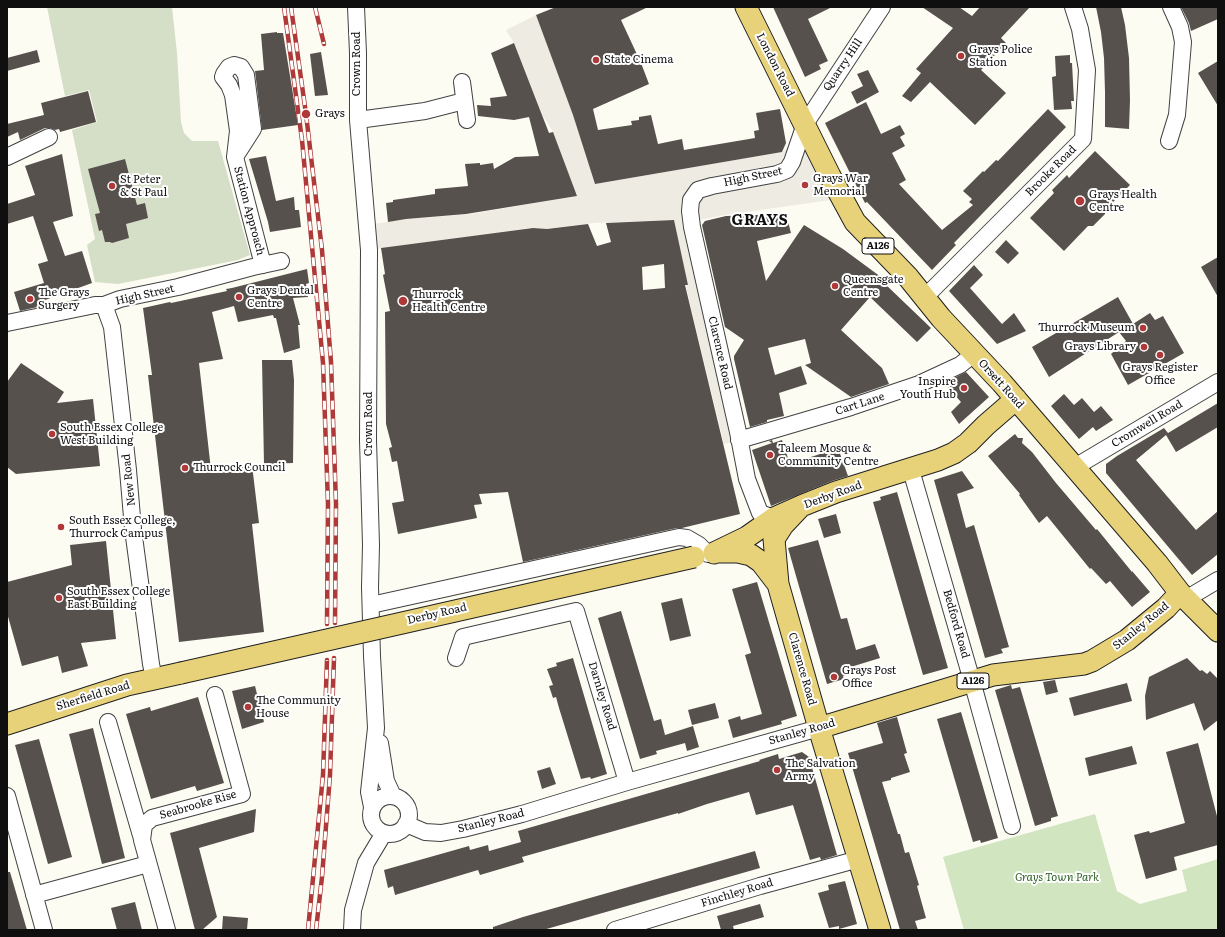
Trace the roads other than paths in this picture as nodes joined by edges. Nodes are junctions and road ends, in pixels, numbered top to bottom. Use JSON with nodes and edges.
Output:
{"nodes":[{"id":1,"x":356,"y":7,"type":"edge"},
{"id":2,"x":746,"y":7,"type":"edge"},
{"id":3,"x":882,"y":7,"type":"edge"},
{"id":4,"x":1073,"y":7,"type":"edge"},
{"id":5,"x":1171,"y":7,"type":"edge"},
{"id":6,"x":462,"y":82,"type":"dead end"},
{"id":7,"x":464,"y":101,"type":"junction"},
{"id":8,"x":358,"y":120,"type":"junction"},
{"id":9,"x":467,"y":120,"type":"dead end"},
{"id":10,"x":802,"y":131,"type":"junction"},
{"id":11,"x":48,"y":137,"type":"dead end"},
{"id":12,"x":1169,"y":141,"type":"dead end"},
{"id":13,"x":7,"y":157,"type":"edge"},
{"id":14,"x":235,"y":157,"type":"junction"},
{"id":15,"x":691,"y":200,"type":"joint"},
{"id":16,"x":281,"y":261,"type":"dead end"},
{"id":17,"x":263,"y":265,"type":"junction"},
{"id":18,"x":925,"y":298,"type":"junction"},
{"id":19,"x":104,"y":305,"type":"junction"},
{"id":20,"x":7,"y":322,"type":"edge"},
{"id":21,"x":974,"y":354,"type":"junction"},
{"id":22,"x":1218,"y":382,"type":"edge"},
{"id":23,"x":1016,"y":399,"type":"junction"},
{"id":24,"x":739,"y":440,"type":"junction"},
{"id":25,"x":1075,"y":467,"type":"junction"},
{"id":26,"x":911,"y":470,"type":"junction"},
{"id":27,"x":801,"y":506,"type":"junction"},
{"id":28,"x":774,"y":518,"type":"junction"},
{"id":29,"x":705,"y":554,"type":"junction"},
{"id":30,"x":1218,"y":580,"type":"edge"},
{"id":31,"x":778,"y":584,"type":"junction"},
{"id":32,"x":1183,"y":596,"type":"junction"},
{"id":33,"x":371,"y":605,"type":"junction"},
{"id":34,"x":1218,"y":631,"type":"edge"},
{"id":35,"x":456,"y":658,"type":"dead end"},
{"id":36,"x":181,"y":672,"type":"joint"},
{"id":37,"x":154,"y":679,"type":"junction"},
{"id":38,"x":972,"y":681,"type":"junction"},
{"id":39,"x":215,"y":696,"type":"dead end"},
{"id":40,"x":108,"y":722,"type":"dead end"},
{"id":41,"x":7,"y":724,"type":"edge"},
{"id":42,"x":376,"y":728,"type":"junction"},
{"id":43,"x":819,"y":728,"type":"junction"},
{"id":44,"x":627,"y":782,"type":"junction"},
{"id":45,"x":7,"y":796,"type":"edge"},
{"id":46,"x":393,"y":796,"type":"junction"},
{"id":47,"x":372,"y":807,"type":"junction"},
{"id":48,"x":406,"y":824,"type":"junction"},
{"id":49,"x":1012,"y":826,"type":"dead end"},
{"id":50,"x":384,"y":833,"type":"junction"},
{"id":51,"x":142,"y":840,"type":"junction"},
{"id":52,"x":859,"y":859,"type":"junction"},
{"id":53,"x":148,"y":864,"type":"junction"},
{"id":54,"x":34,"y":895,"type":"junction"},
{"id":55,"x":44,"y":930,"type":"edge"},
{"id":56,"x":167,"y":930,"type":"edge"},
{"id":57,"x":352,"y":930,"type":"edge"},
{"id":58,"x":615,"y":930,"type":"edge"},
{"id":59,"x":880,"y":930,"type":"edge"}],
"edges":[{"from":1,"to":8,"type":"street","name":"Crown Road"},
{"from":2,"to":10,"type":"main road","name":"London Road","number":"A126"},
{"from":3,"to":10,"type":"street","name":"Quarry Hill"},
{"from":4,"to":18,"type":"street","name":"Brooke Road"},
{"from":5,"to":12,"type":"street"},
{"from":6,"to":7,"type":"street"},
{"from":7,"to":8,"type":"street"},
{"from":7,"to":9,"type":"street"},
{"from":8,"to":33,"type":"street","name":"Crown Road"},
{"from":10,"to":15,"type":"street","name":"High Street"},
{"from":10,"to":18,"type":"main road","name":"Orsett Road","number":"A126"},
{"from":11,"to":13,"type":"street"},
{"from":14,"to":14,"type":"street","name":"Station Approach"},
{"from":14,"to":17,"type":"street","name":"Station Approach"},
{"from":15,"to":24,"type":"street","name":"Clarence Road"},
{"from":16,"to":17,"type":"street","name":"High Street"},
{"from":17,"to":19,"type":"street","name":"High Street"},
{"from":18,"to":21,"type":"main road","name":"Orsett Road","number":"A126"},
{"from":19,"to":20,"type":"street","name":"High Street"},
{"from":19,"to":37,"type":"street","name":"New Road"},
{"from":21,"to":23,"type":"main road","name":"Orsett Road","number":"A126"},
{"from":21,"to":24,"type":"street","name":"Cart Lane"},
{"from":22,"to":25,"type":"street","name":"Cromwell Road"},
{"from":23,"to":25,"type":"main road","name":"Orsett Road","number":"A126"},
{"from":23,"to":26,"type":"main road","name":"Derby Road"},
{"from":24,"to":28,"type":"street","name":"Clarence Road"},
{"from":25,"to":32,"type":"main road","name":"Orsett Road","number":"A126"},
{"from":26,"to":27,"type":"main road","name":"Derby Road"},
{"from":26,"to":38,"type":"street","name":"Bedford Road"},
{"from":27,"to":28,"type":"main road","name":"Derby Road"},
{"from":27,"to":31,"type":"main road","name":"Clarence Road"},
{"from":28,"to":29,"type":"main road","name":"Derby Road"},
{"from":29,"to":31,"type":"main road","name":"Derby Road"},
{"from":29,"to":33,"type":"street"},
{"from":29,"to":36,"type":"main road","name":"Derby Road","bridge":true},
{"from":30,"to":32,"type":"street"},
{"from":31,"to":43,"type":"main road","name":"Clarence Road"},
{"from":32,"to":34,"type":"main road","name":"Orsett Road"},
{"from":32,"to":38,"type":"main road","name":"Stanley Road","number":"A126"},
{"from":33,"to":42,"type":"street","name":"Crown Road"},
{"from":35,"to":44,"type":"street","name":"Darnley Road"},
{"from":36,"to":37,"type":"main road","name":"Sherfield Road"},
{"from":37,"to":41,"type":"main road","name":"Sherfield Road"},
{"from":38,"to":43,"type":"main road","name":"Stanley Road","number":"A126"},
{"from":38,"to":49,"type":"street","name":"Bedford Road"},
{"from":39,"to":51,"type":"street","name":"Seabrooke Rise"},
{"from":40,"to":51,"type":"street"},
{"from":42,"to":46,"type":"street","name":"Crown Road"},
{"from":42,"to":47,"type":"street","name":"Crown Road"},
{"from":43,"to":44,"type":"street","name":"Stanley Road"},
{"from":43,"to":52,"type":"main road","name":"Clarence Road"},
{"from":44,"to":48,"type":"street","name":"Stanley Road"},
{"from":45,"to":54,"type":"street"},
{"from":46,"to":47,"type":"street"},
{"from":46,"to":48,"type":"street"},
{"from":47,"to":50,"type":"street"},
{"from":48,"to":50,"type":"street"},
{"from":50,"to":57,"type":"street"},
{"from":51,"to":53,"type":"street"},
{"from":52,"to":58,"type":"street","name":"Finchley Road"},
{"from":52,"to":59,"type":"main road","name":"Clarence Road"},
{"from":53,"to":54,"type":"street"},
{"from":53,"to":56,"type":"street"},
{"from":54,"to":55,"type":"street"}]}
